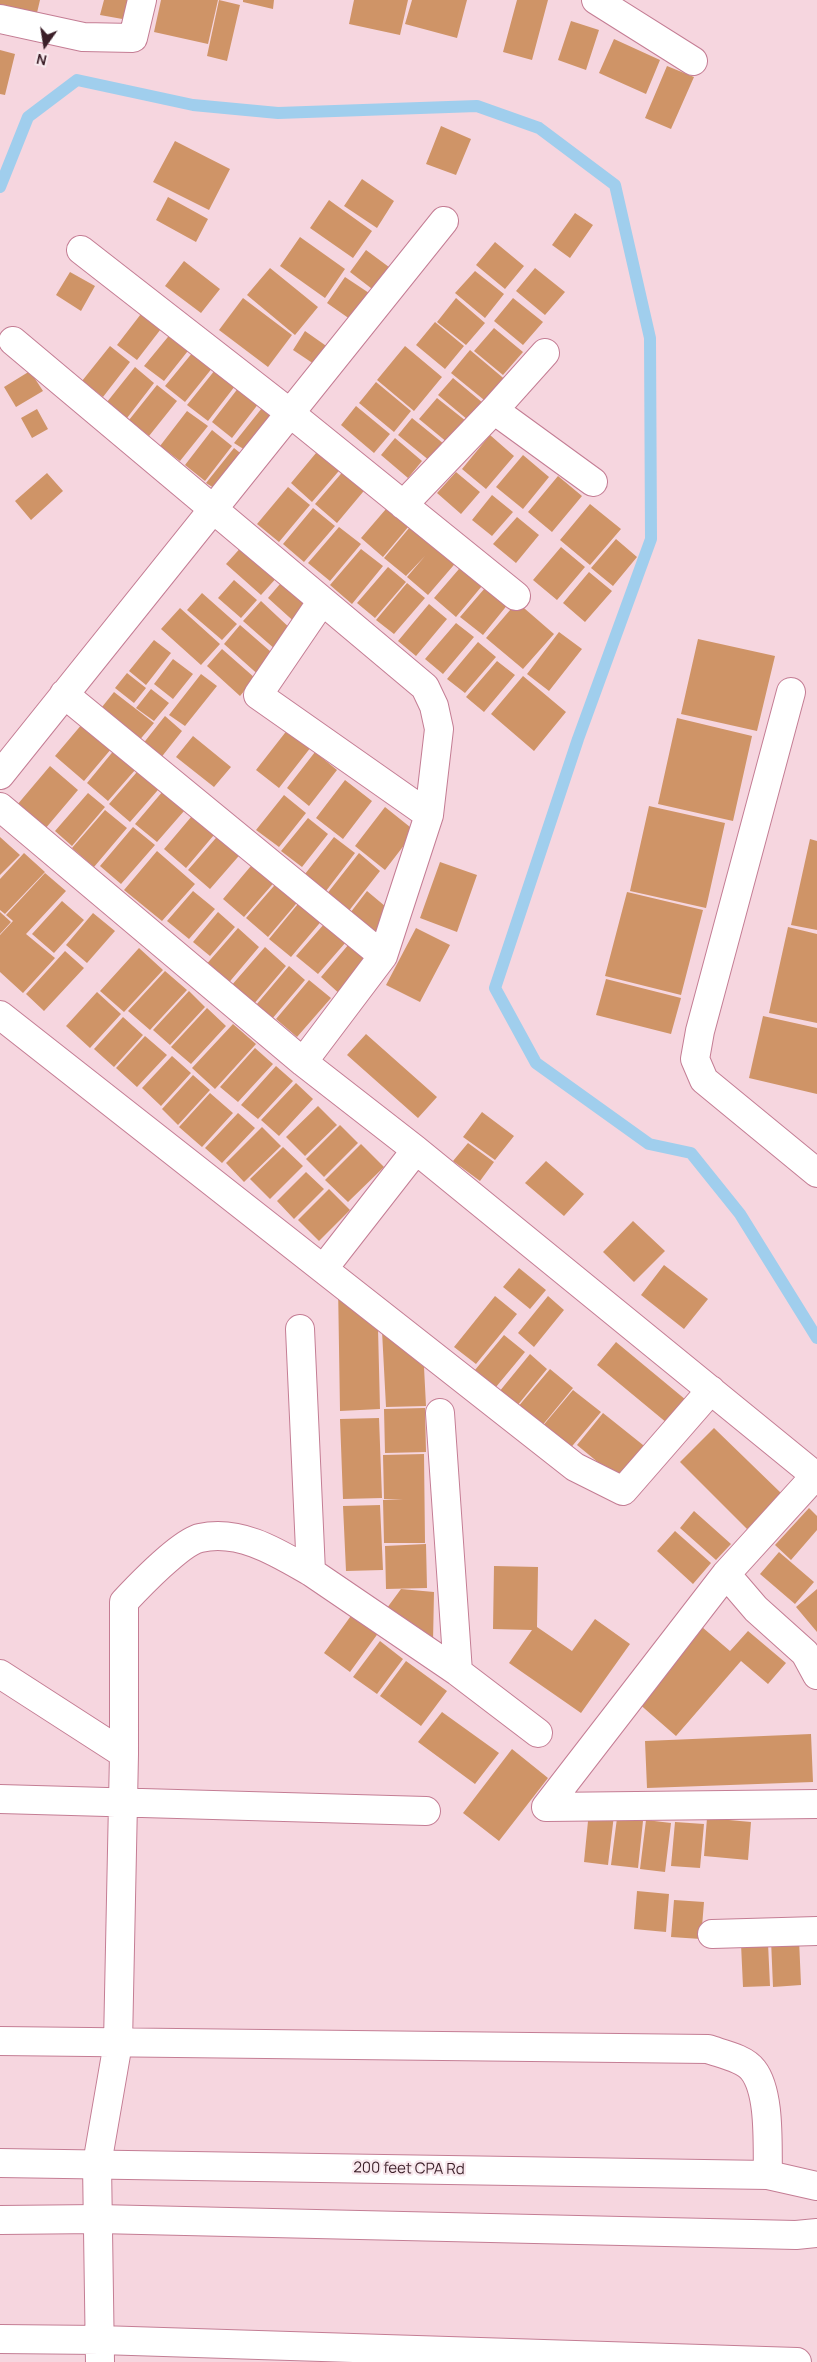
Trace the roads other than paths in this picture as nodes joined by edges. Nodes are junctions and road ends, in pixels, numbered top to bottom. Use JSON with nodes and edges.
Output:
{"nodes":[{"id":1,"x":142,"y":0,"type":"edge"},
{"id":2,"x":596,"y":0,"type":"edge"},
{"id":3,"x":0,"y":19,"type":"edge"},
{"id":4,"x":693,"y":61,"type":"dead end"},
{"id":5,"x":444,"y":221,"type":"dead end"},
{"id":6,"x":81,"y":250,"type":"dead end"},
{"id":7,"x":13,"y":341,"type":"dead end"},
{"id":8,"x":545,"y":353,"type":"dead end"},
{"id":9,"x":494,"y":410,"type":"junction"},
{"id":10,"x":290,"y":413,"type":"junction"},
{"id":11,"x":593,"y":482,"type":"dead end"},
{"id":12,"x":403,"y":505,"type":"junction"},
{"id":13,"x":212,"y":511,"type":"junction"},
{"id":14,"x":516,"y":596,"type":"dead end"},
{"id":15,"x":322,"y":601,"type":"junction"},
{"id":16,"x":791,"y":692,"type":"dead end"},
{"id":17,"x":64,"y":694,"type":"junction"},
{"id":18,"x":0,"y":776,"type":"edge"},
{"id":19,"x":0,"y":807,"type":"edge"},
{"id":20,"x":429,"y":815,"type":"junction"},
{"id":21,"x":383,"y":956,"type":"junction"},
{"id":22,"x":0,"y":1015,"type":"edge"},
{"id":23,"x":303,"y":1062,"type":"junction"},
{"id":24,"x":416,"y":1150,"type":"junction"},
{"id":25,"x":817,"y":1173,"type":"edge"},
{"id":26,"x":324,"y":1268,"type":"junction"},
{"id":27,"x":300,"y":1329,"type":"dead end"},
{"id":28,"x":711,"y":1390,"type":"junction"},
{"id":29,"x":440,"y":1413,"type":"dead end"},
{"id":30,"x":816,"y":1476,"type":"edge"},
{"id":31,"x":312,"y":1572,"type":"junction"},
{"id":32,"x":726,"y":1574,"type":"junction"},
{"id":33,"x":458,"y":1672,"type":"junction"},
{"id":34,"x":0,"y":1674,"type":"edge"},
{"id":35,"x":817,"y":1674,"type":"edge"},
{"id":36,"x":538,"y":1732,"type":"dead end"},
{"id":37,"x":124,"y":1754,"type":"junction"},
{"id":38,"x":0,"y":1799,"type":"edge"},
{"id":39,"x":122,"y":1804,"type":"junction"},
{"id":40,"x":817,"y":1804,"type":"edge"},
{"id":41,"x":426,"y":1811,"type":"dead end"},
{"id":42,"x":817,"y":1931,"type":"edge"},
{"id":43,"x":712,"y":1934,"type":"dead end"},
{"id":44,"x":0,"y":2041,"type":"edge"},
{"id":45,"x":118,"y":2044,"type":"junction"},
{"id":46,"x":0,"y":2164,"type":"edge"},
{"id":47,"x":97,"y":2164,"type":"junction"},
{"id":48,"x":768,"y":2175,"type":"junction"},
{"id":49,"x":817,"y":2186,"type":"edge"},
{"id":50,"x":98,"y":2219,"type":"junction"},
{"id":51,"x":0,"y":2220,"type":"edge"},
{"id":52,"x":817,"y":2233,"type":"edge"},
{"id":53,"x":0,"y":2339,"type":"edge"},
{"id":54,"x":100,"y":2351,"type":"edge"},
{"id":55,"x":704,"y":2360,"type":"edge"},
{"id":56,"x":797,"y":2362,"type":"edge"}],
"edges":[{"from":1,"to":3,"type":"street"},
{"from":2,"to":4,"type":"street"},
{"from":5,"to":10,"type":"street"},
{"from":6,"to":10,"type":"street"},
{"from":7,"to":13,"type":"street"},
{"from":8,"to":9,"type":"street"},
{"from":9,"to":11,"type":"street"},
{"from":9,"to":12,"type":"street"},
{"from":10,"to":12,"type":"street"},
{"from":10,"to":13,"type":"street"},
{"from":12,"to":14,"type":"street"},
{"from":13,"to":15,"type":"street"},
{"from":13,"to":17,"type":"street"},
{"from":15,"to":20,"type":"street"},
{"from":15,"to":20,"type":"street"},
{"from":16,"to":25,"type":"street"},
{"from":17,"to":18,"type":"street"},
{"from":17,"to":21,"type":"street"},
{"from":19,"to":23,"type":"street"},
{"from":20,"to":21,"type":"street"},
{"from":21,"to":23,"type":"street"},
{"from":22,"to":26,"type":"street"},
{"from":23,"to":24,"type":"street"},
{"from":24,"to":26,"type":"street"},
{"from":24,"to":28,"type":"street"},
{"from":26,"to":28,"type":"street"},
{"from":27,"to":31,"type":"street"},
{"from":28,"to":30,"type":"street"},
{"from":29,"to":33,"type":"street"},
{"from":30,"to":32,"type":"street"},
{"from":31,"to":33,"type":"street"},
{"from":31,"to":37,"type":"street"},
{"from":32,"to":35,"type":"street"},
{"from":32,"to":40,"type":"street"},
{"from":33,"to":36,"type":"street"},
{"from":34,"to":37,"type":"street"},
{"from":37,"to":39,"type":"street"},
{"from":38,"to":39,"type":"street"},
{"from":39,"to":41,"type":"street"},
{"from":39,"to":45,"type":"street"},
{"from":42,"to":43,"type":"street"},
{"from":44,"to":45,"type":"street"},
{"from":45,"to":47,"type":"street"},
{"from":45,"to":48,"type":"street"},
{"from":46,"to":47,"type":"street","name":"200 feet CPA Rd"},
{"from":47,"to":48,"type":"street","name":"200 feet CPA Rd"},
{"from":47,"to":50,"type":"street"},
{"from":48,"to":49,"type":"street","name":"200 feet CPA Rd"},
{"from":50,"to":51,"type":"street"},
{"from":50,"to":52,"type":"street"},
{"from":50,"to":54,"type":"street"},
{"from":53,"to":54,"type":"street"},
{"from":54,"to":55,"type":"street"},
{"from":55,"to":56,"type":"street"}]}
